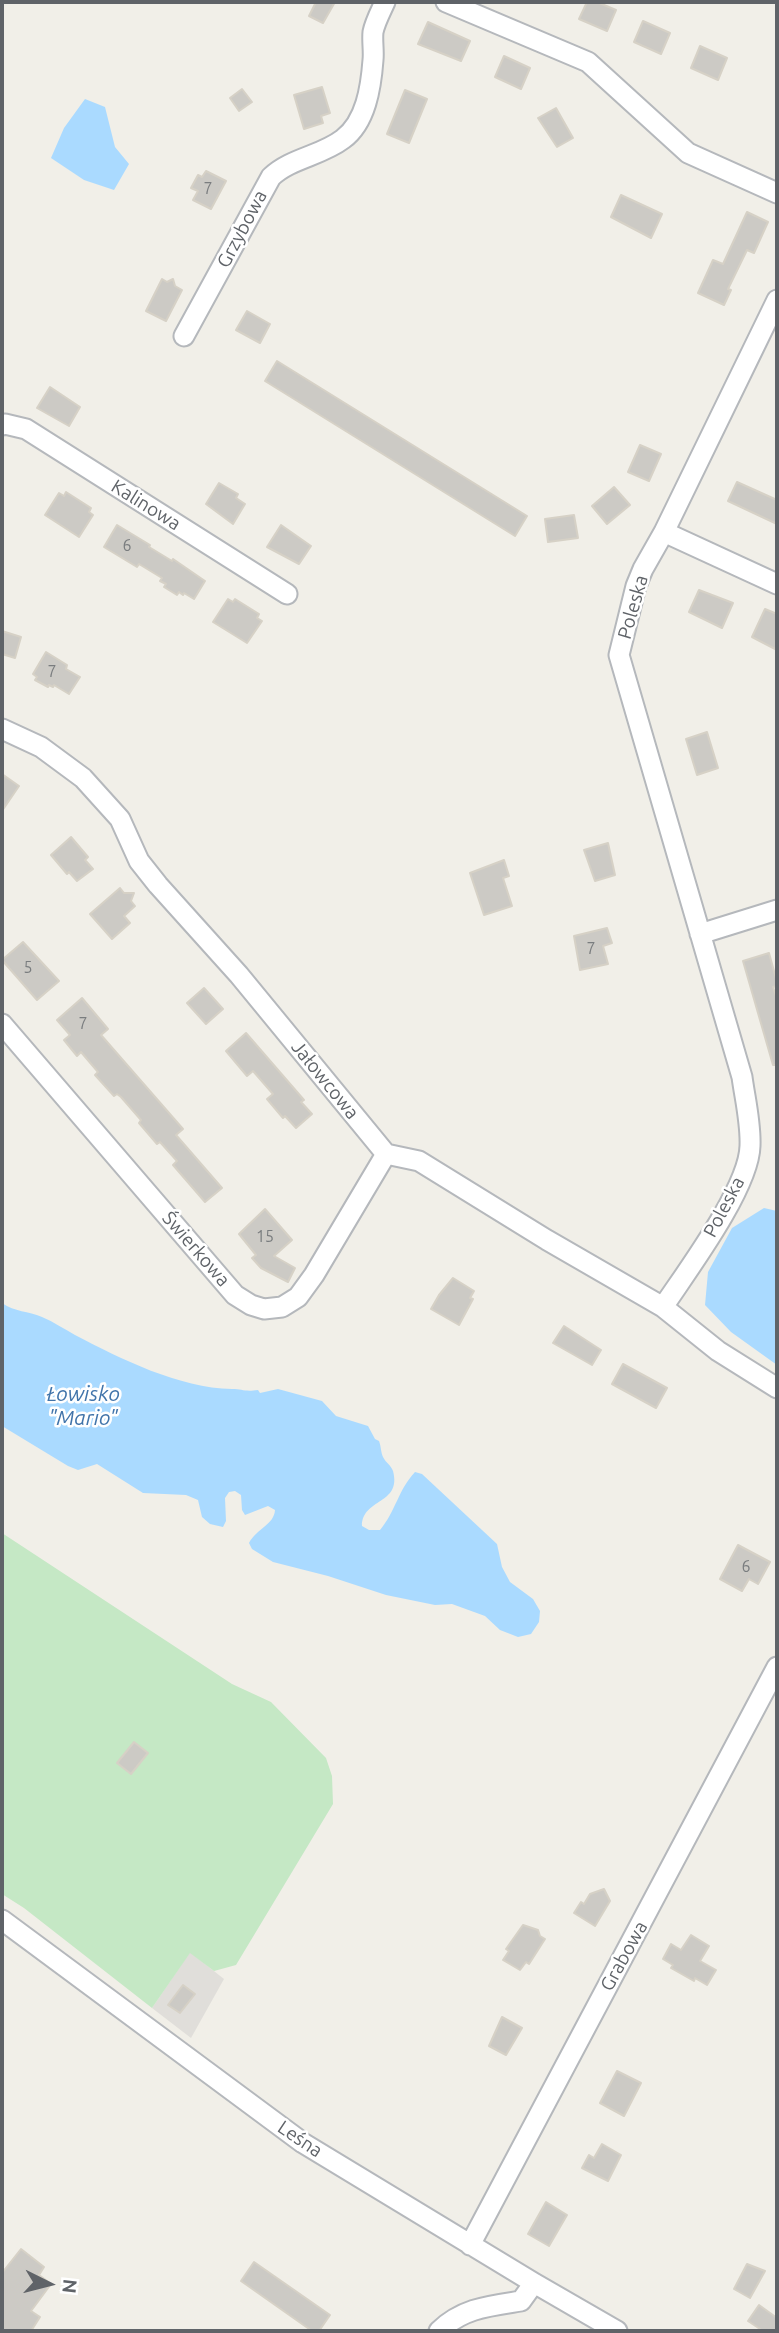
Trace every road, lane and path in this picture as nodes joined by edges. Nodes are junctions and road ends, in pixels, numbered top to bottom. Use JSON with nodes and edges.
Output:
{"nodes":[{"id":1,"x":385,"y":2,"type":"edge"},
{"id":2,"x":446,"y":2,"type":"edge"},
{"id":3,"x":777,"y":193,"type":"edge"},
{"id":4,"x":775,"y":309,"type":"edge"},
{"id":5,"x":184,"y":336,"type":"dead end"},
{"id":6,"x":2,"y":425,"type":"edge"},
{"id":7,"x":664,"y":532,"type":"junction"},
{"id":8,"x":777,"y":584,"type":"edge"},
{"id":9,"x":287,"y":594,"type":"dead end"},
{"id":10,"x":2,"y":729,"type":"edge"},
{"id":11,"x":777,"y":910,"type":"edge"},
{"id":12,"x":700,"y":934,"type":"junction"},
{"id":13,"x":2,"y":1024,"type":"edge"},
{"id":14,"x":386,"y":1154,"type":"junction"},
{"id":15,"x":663,"y":1307,"type":"junction"},
{"id":16,"x":777,"y":1388,"type":"edge"},
{"id":17,"x":777,"y":1667,"type":"edge"},
{"id":18,"x":2,"y":1920,"type":"edge"},
{"id":19,"x":470,"y":2245,"type":"junction"},
{"id":20,"x":534,"y":2283,"type":"junction"},
{"id":21,"x":439,"y":2331,"type":"edge"},
{"id":22,"x":617,"y":2331,"type":"edge"}],
"edges":[{"from":1,"to":5,"type":"street","name":"Grzybowa"},
{"from":2,"to":3,"type":"street"},
{"from":4,"to":7,"type":"street","name":"Poleska"},
{"from":6,"to":9,"type":"street","name":"Kalinowa"},
{"from":7,"to":8,"type":"street"},
{"from":7,"to":12,"type":"street","name":"Poleska"},
{"from":10,"to":14,"type":"street","name":"Jałowcowa"},
{"from":11,"to":12,"type":"street"},
{"from":12,"to":15,"type":"street","name":"Poleska"},
{"from":13,"to":14,"type":"street","name":"Świerkowa"},
{"from":14,"to":15,"type":"street"},
{"from":15,"to":16,"type":"street"},
{"from":17,"to":19,"type":"street","name":"Grabowa"},
{"from":18,"to":19,"type":"street","name":"Leśna"},
{"from":19,"to":20,"type":"street","name":"Leśna"},
{"from":20,"to":21,"type":"street"},
{"from":20,"to":22,"type":"street","name":"Leśna"}]}
